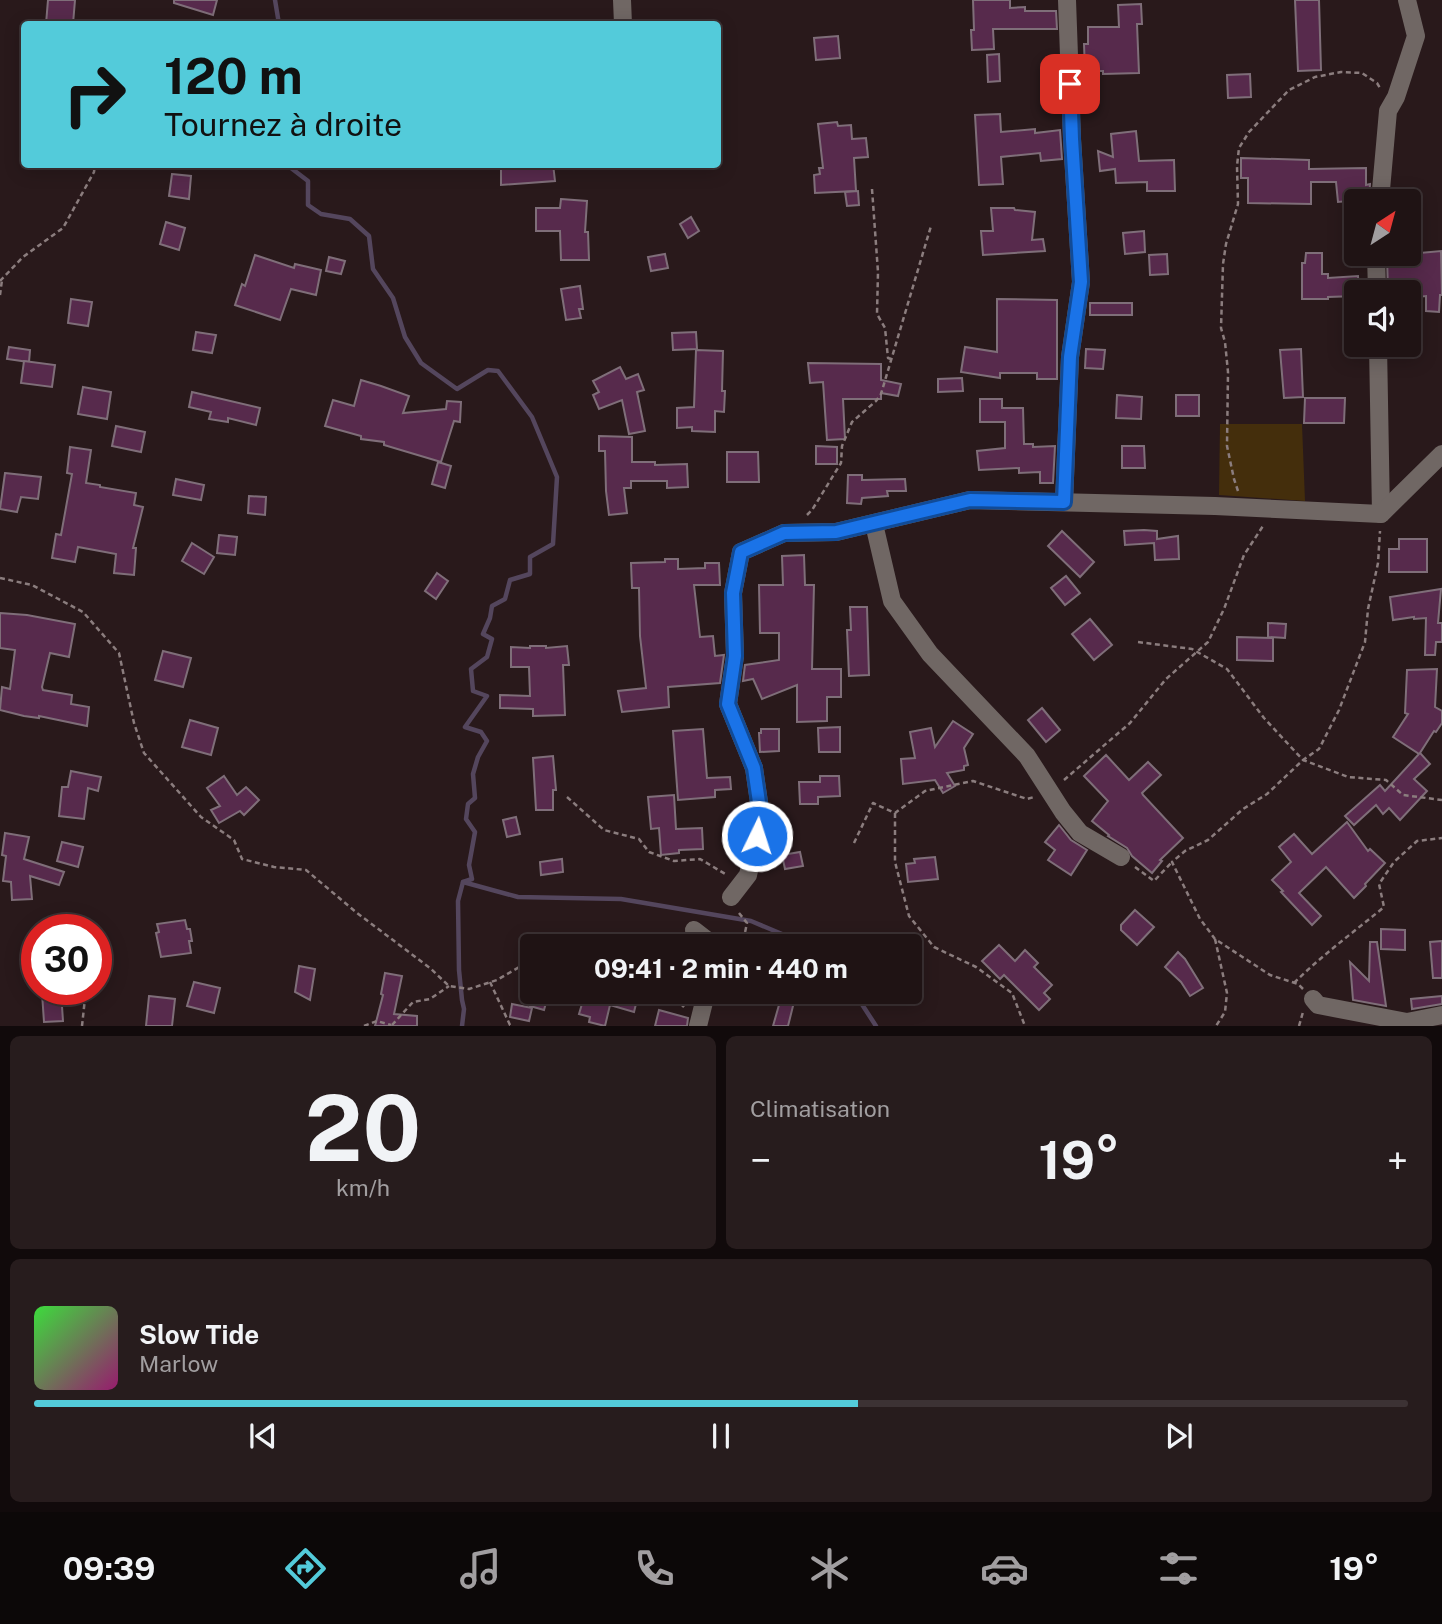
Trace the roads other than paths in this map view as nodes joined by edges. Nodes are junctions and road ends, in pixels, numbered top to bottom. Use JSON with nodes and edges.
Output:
{"nodes":[{"id":1,"x":622,"y":0,"type":"edge"},
{"id":2,"x":1067,"y":0,"type":"edge"},
{"id":3,"x":1407,"y":0,"type":"edge"},
{"id":4,"x":623,"y":21,"type":"edge"},
{"id":5,"x":1381,"y":189,"type":"edge"},
{"id":6,"x":1378,"y":357,"type":"edge"},
{"id":7,"x":1442,"y":454,"type":"edge"},
{"id":8,"x":1064,"y":502,"type":"junction"},
{"id":9,"x":1381,"y":513,"type":"junction"},
{"id":10,"x":874,"y":524,"type":"junction"},
{"id":11,"x":1121,"y":857,"type":"road end"},
{"id":12,"x":731,"y":897,"type":"road end"},
{"id":13,"x":694,"y":930,"type":"dead end"},
{"id":14,"x":699,"y":934,"type":"edge"},
{"id":15,"x":1313,"y":999,"type":"road end"},
{"id":16,"x":704,"y":1004,"type":"edge"},
{"id":17,"x":1442,"y":1015,"type":"edge"},
{"id":18,"x":699,"y":1023,"type":"edge"}],
"edges":[{"from":1,"to":4,"type":"street"},
{"from":2,"to":8,"type":"street"},
{"from":3,"to":5,"type":"street"},
{"from":6,"to":9,"type":"street"},
{"from":7,"to":9,"type":"street"},
{"from":8,"to":9,"type":"street"},
{"from":8,"to":10,"type":"street"},
{"from":10,"to":11,"type":"street"},
{"from":10,"to":12,"type":"street"},
{"from":13,"to":14,"type":"street"},
{"from":15,"to":17,"type":"street"},
{"from":16,"to":18,"type":"street"}]}
